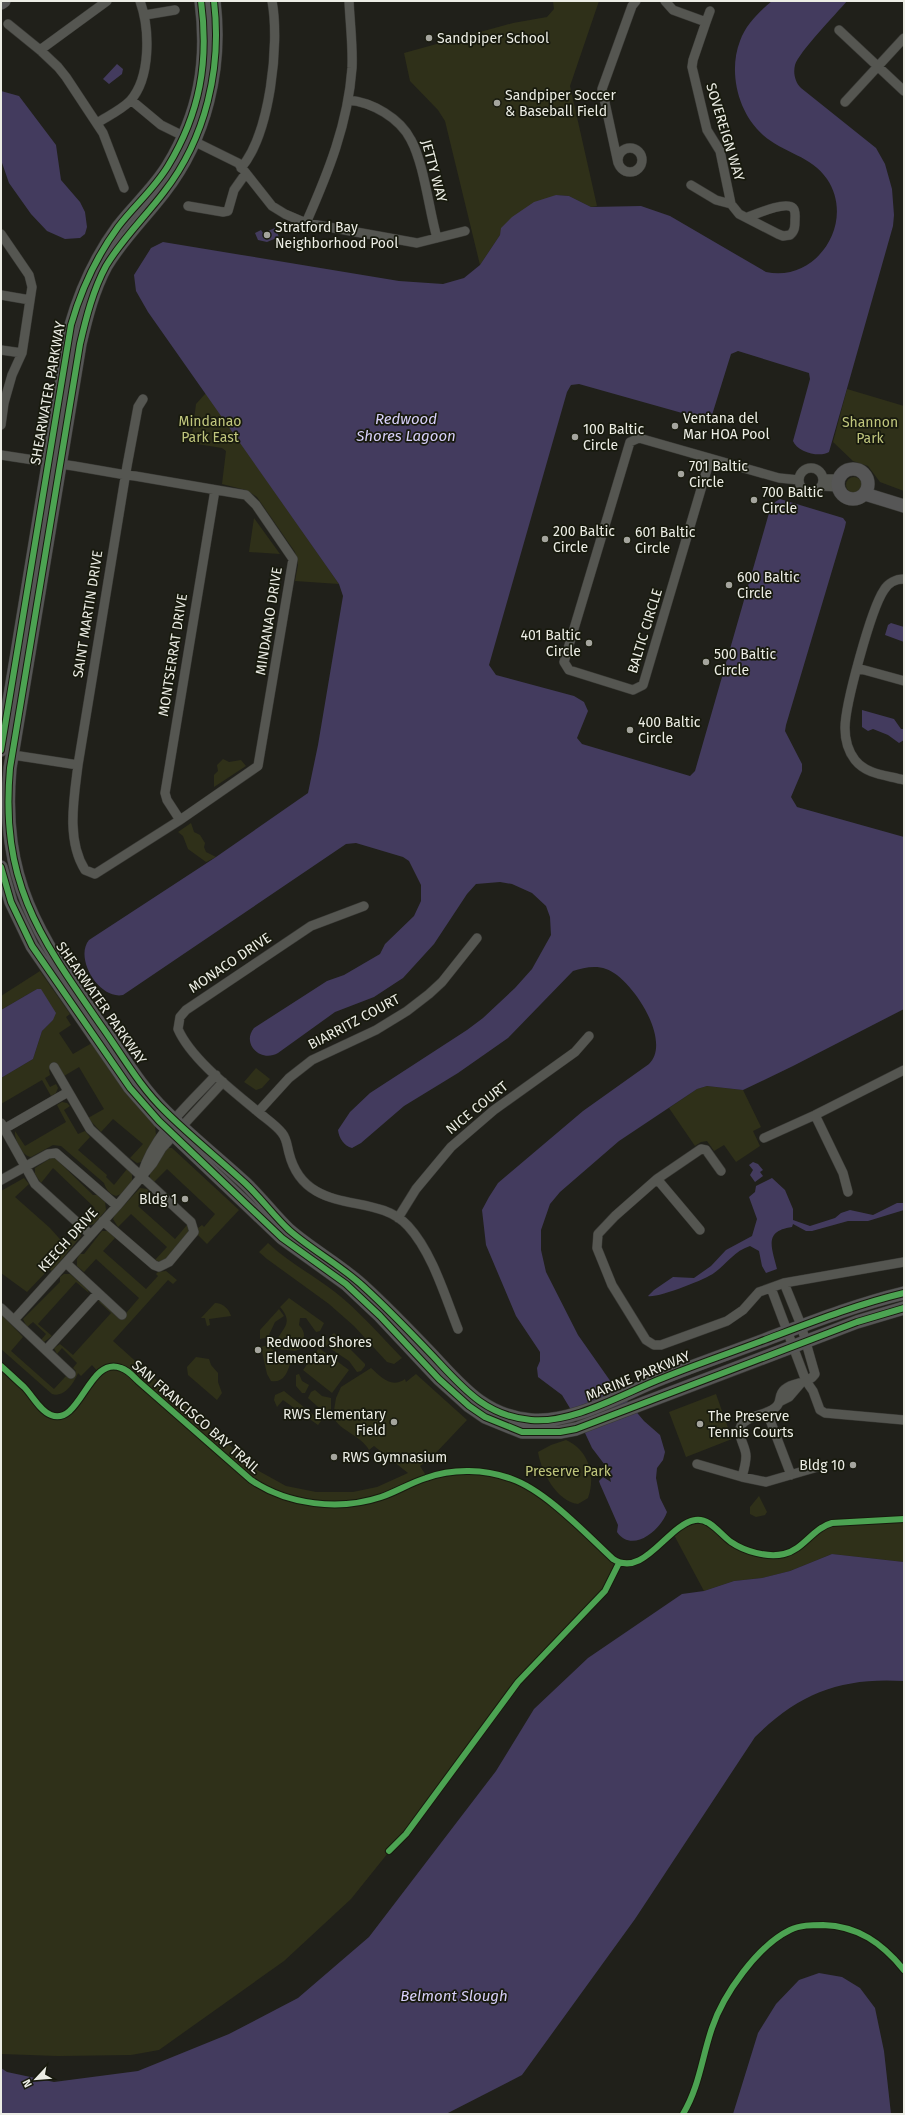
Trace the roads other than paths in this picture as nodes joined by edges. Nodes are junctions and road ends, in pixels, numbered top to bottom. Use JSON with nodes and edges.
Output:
{"nodes":[{"id":1,"x":4,"y":1,"type":"edge"},
{"id":2,"x":107,"y":1,"type":"edge"},
{"id":3,"x":140,"y":1,"type":"edge"},
{"id":4,"x":201,"y":1,"type":"edge"},
{"id":5,"x":214,"y":1,"type":"edge"},
{"id":6,"x":272,"y":1,"type":"edge"},
{"id":7,"x":349,"y":1,"type":"edge"},
{"id":8,"x":636,"y":1,"type":"edge"},
{"id":9,"x":665,"y":1,"type":"edge"},
{"id":10,"x":1,"y":3,"type":"edge"},
{"id":11,"x":175,"y":10,"type":"dead end"},
{"id":12,"x":710,"y":11,"type":"dead end"},
{"id":13,"x":145,"y":15,"type":"junction"},
{"id":14,"x":706,"y":22,"type":"junction"},
{"id":15,"x":8,"y":24,"type":"dead end"},
{"id":16,"x":839,"y":30,"type":"dead end"},
{"id":17,"x":904,"y":38,"type":"edge"},
{"id":18,"x":40,"y":50,"type":"junction"},
{"id":19,"x":878,"y":66,"type":"junction"},
{"id":20,"x":904,"y":91,"type":"edge"},
{"id":21,"x":131,"y":100,"type":"junction"},
{"id":22,"x":348,"y":100,"type":"junction"},
{"id":23,"x":844,"y":102,"type":"dead end"},
{"id":24,"x":97,"y":123,"type":"junction"},
{"id":25,"x":189,"y":138,"type":"junction"},
{"id":26,"x":618,"y":163,"type":"dead end"},
{"id":27,"x":244,"y":171,"type":"junction"},
{"id":28,"x":691,"y":185,"type":"dead end"},
{"id":29,"x":124,"y":188,"type":"dead end"},
{"id":30,"x":731,"y":204,"type":"junction"},
{"id":31,"x":188,"y":206,"type":"dead end"},
{"id":32,"x":748,"y":217,"type":"junction"},
{"id":33,"x":306,"y":224,"type":"junction"},
{"id":34,"x":465,"y":231,"type":"dead end"},
{"id":35,"x":1,"y":234,"type":"edge"},
{"id":36,"x":437,"y":238,"type":"junction"},
{"id":37,"x":1,"y":295,"type":"edge"},
{"id":38,"x":30,"y":300,"type":"junction"},
{"id":39,"x":1,"y":350,"type":"edge"},
{"id":40,"x":22,"y":353,"type":"junction"},
{"id":41,"x":143,"y":399,"type":"dead end"},
{"id":42,"x":3,"y":403,"type":"edge"},
{"id":43,"x":1,"y":425,"type":"edge"},
{"id":44,"x":1,"y":455,"type":"edge"},
{"id":45,"x":710,"y":459,"type":"junction"},
{"id":46,"x":54,"y":463,"type":"junction"},
{"id":47,"x":126,"y":475,"type":"junction"},
{"id":48,"x":798,"y":480,"type":"junction"},
{"id":49,"x":822,"y":483,"type":"junction"},
{"id":50,"x":838,"y":483,"type":"junction"},
{"id":51,"x":214,"y":490,"type":"junction"},
{"id":52,"x":867,"y":490,"type":"junction"},
{"id":53,"x":904,"y":498,"type":"edge"},
{"id":54,"x":904,"y":506,"type":"edge"},
{"id":55,"x":904,"y":579,"type":"edge"},
{"id":56,"x":858,"y":668,"type":"junction"},
{"id":57,"x":904,"y":681,"type":"edge"},
{"id":58,"x":5,"y":752,"type":"edge"},
{"id":59,"x":78,"y":765,"type":"junction"},
{"id":60,"x":904,"y":780,"type":"edge"},
{"id":61,"x":180,"y":820,"type":"junction"},
{"id":62,"x":1,"y":867,"type":"edge"},
{"id":63,"x":90,"y":874,"type":"joint"},
{"id":64,"x":364,"y":906,"type":"dead end"},
{"id":65,"x":477,"y":938,"type":"dead end"},
{"id":66,"x":589,"y":1036,"type":"dead end"},
{"id":67,"x":54,"y":1067,"type":"dead end"},
{"id":68,"x":904,"y":1070,"type":"edge"},
{"id":69,"x":219,"y":1079,"type":"junction"},
{"id":70,"x":68,"y":1092,"type":"junction"},
{"id":71,"x":258,"y":1112,"type":"junction"},
{"id":72,"x":815,"y":1115,"type":"junction"},
{"id":73,"x":3,"y":1126,"type":"edge"},
{"id":74,"x":174,"y":1128,"type":"junction"},
{"id":75,"x":764,"y":1138,"type":"dead end"},
{"id":76,"x":25,"y":1166,"type":"junction"},
{"id":77,"x":721,"y":1171,"type":"dead end"},
{"id":78,"x":142,"y":1177,"type":"junction"},
{"id":79,"x":657,"y":1179,"type":"junction"},
{"id":80,"x":1,"y":1180,"type":"edge"},
{"id":81,"x":848,"y":1192,"type":"dead end"},
{"id":82,"x":117,"y":1206,"type":"junction"},
{"id":83,"x":398,"y":1218,"type":"junction"},
{"id":84,"x":103,"y":1221,"type":"junction"},
{"id":85,"x":700,"y":1230,"type":"dead end"},
{"id":86,"x":91,"y":1234,"type":"junction"},
{"id":87,"x":904,"y":1262,"type":"edge"},
{"id":88,"x":66,"y":1263,"type":"junction"},
{"id":89,"x":784,"y":1283,"type":"junction"},
{"id":90,"x":771,"y":1288,"type":"junction"},
{"id":91,"x":98,"y":1293,"type":"junction"},
{"id":92,"x":904,"y":1293,"type":"edge"},
{"id":93,"x":1,"y":1308,"type":"edge"},
{"id":94,"x":904,"y":1308,"type":"edge"},
{"id":95,"x":122,"y":1315,"type":"dead end"},
{"id":96,"x":14,"y":1320,"type":"junction"},
{"id":97,"x":801,"y":1326,"type":"junction"},
{"id":98,"x":404,"y":1327,"type":"junction"},
{"id":99,"x":458,"y":1329,"type":"dead end"},
{"id":100,"x":787,"y":1331,"type":"junction"},
{"id":101,"x":806,"y":1341,"type":"junction"},
{"id":102,"x":793,"y":1346,"type":"junction"},
{"id":103,"x":46,"y":1350,"type":"junction"},
{"id":104,"x":416,"y":1358,"type":"junction"},
{"id":105,"x":71,"y":1374,"type":"dead end"},
{"id":106,"x":804,"y":1382,"type":"junction"},
{"id":107,"x":767,"y":1412,"type":"junction"},
{"id":108,"x":904,"y":1420,"type":"edge"},
{"id":109,"x":697,"y":1464,"type":"dead end"},
{"id":110,"x":821,"y":1466,"type":"dead end"},
{"id":111,"x":791,"y":1475,"type":"junction"},
{"id":112,"x":742,"y":1477,"type":"junction"}],
"edges":[{"from":1,"to":10,"type":"main road"},
{"from":2,"to":18,"type":"street"},
{"from":3,"to":13,"type":"street"},
{"from":4,"to":25,"type":"main road","name":"SHEARWATER PARKWAY"},
{"from":5,"to":25,"type":"main road","name":"SHEARWATER PARKWAY"},
{"from":6,"to":27,"type":"street"},
{"from":7,"to":22,"type":"street"},
{"from":8,"to":26,"type":"street"},
{"from":9,"to":14,"type":"street"},
{"from":11,"to":13,"type":"street"},
{"from":12,"to":14,"type":"street","name":"SOVEREIGN WAY"},
{"from":13,"to":21,"type":"street"},
{"from":14,"to":30,"type":"street","name":"SOVEREIGN WAY"},
{"from":15,"to":18,"type":"street"},
{"from":16,"to":19,"type":"street"},
{"from":17,"to":19,"type":"street"},
{"from":18,"to":24,"type":"street"},
{"from":19,"to":20,"type":"street"},
{"from":19,"to":23,"type":"street"},
{"from":21,"to":24,"type":"street"},
{"from":21,"to":25,"type":"street"},
{"from":22,"to":33,"type":"street"},
{"from":22,"to":36,"type":"street","name":"JETTY WAY"},
{"from":24,"to":29,"type":"street"},
{"from":25,"to":27,"type":"street"},
{"from":25,"to":46,"type":"main road","name":"SHEARWATER PARKWAY"},
{"from":27,"to":31,"type":"street"},
{"from":27,"to":33,"type":"street"},
{"from":28,"to":30,"type":"street"},
{"from":30,"to":32,"type":"street"},
{"from":32,"to":32,"type":"street"},
{"from":33,"to":36,"type":"street"},
{"from":34,"to":36,"type":"street"},
{"from":35,"to":38,"type":"street"},
{"from":37,"to":38,"type":"street"},
{"from":38,"to":40,"type":"street"},
{"from":39,"to":40,"type":"street"},
{"from":40,"to":42,"type":"street"},
{"from":41,"to":47,"type":"street","name":"SAINT MARTIN DRIVE"},
{"from":42,"to":43,"type":"street"},
{"from":44,"to":46,"type":"street","name":"MINDANAO DRIVE"},
{"from":45,"to":45,"type":"street","name":"BALTIC CIRCLE"},
{"from":45,"to":48,"type":"street"},
{"from":46,"to":47,"type":"street","name":"MINDANAO DRIVE"},
{"from":46,"to":58,"type":"main road","name":"SHEARWATER PARKWAY"},
{"from":47,"to":51,"type":"street","name":"MINDANAO DRIVE"},
{"from":47,"to":59,"type":"street","name":"SAINT MARTIN DRIVE"},
{"from":48,"to":49,"type":"street"},
{"from":48,"to":49,"type":"street"},
{"from":49,"to":50,"type":"street"},
{"from":50,"to":52,"type":"main road"},
{"from":50,"to":52,"type":"main road"},
{"from":51,"to":61,"type":"street","name":"MONTSERRAT DRIVE"},
{"from":51,"to":61,"type":"street","name":"MINDANAO DRIVE"},
{"from":52,"to":53,"type":"main road"},
{"from":52,"to":54,"type":"main road"},
{"from":55,"to":56,"type":"street"},
{"from":56,"to":57,"type":"street"},
{"from":56,"to":60,"type":"street"},
{"from":58,"to":59,"type":"street"},
{"from":58,"to":74,"type":"main road","name":"SHEARWATER PARKWAY"},
{"from":59,"to":63,"type":"street","name":"SAINT MARTIN DRIVE"},
{"from":61,"to":63,"type":"street","name":"MINDANAO DRIVE"},
{"from":62,"to":74,"type":"main road","name":"SHEARWATER PARKWAY"},
{"from":64,"to":69,"type":"street","name":"MONACO DRIVE"},
{"from":65,"to":71,"type":"street","name":"BIARRITZ COURT"},
{"from":66,"to":83,"type":"street","name":"NICE COURT"},
{"from":67,"to":70,"type":"street"},
{"from":68,"to":72,"type":"street"},
{"from":69,"to":71,"type":"street","name":"MONACO DRIVE"},
{"from":69,"to":74,"type":"street"},
{"from":70,"to":73,"type":"street"},
{"from":70,"to":78,"type":"street"},
{"from":71,"to":83,"type":"street","name":"MONACO DRIVE"},
{"from":72,"to":75,"type":"street"},
{"from":72,"to":81,"type":"street"},
{"from":73,"to":76,"type":"street"},
{"from":74,"to":78,"type":"street","name":"KEECH DRIVE"},
{"from":74,"to":98,"type":"main road","name":"SHEARWATER PARKWAY"},
{"from":74,"to":104,"type":"main road","name":"SHEARWATER PARKWAY"},
{"from":76,"to":80,"type":"street"},
{"from":76,"to":82,"type":"street"},
{"from":76,"to":86,"type":"street"},
{"from":77,"to":79,"type":"street"},
{"from":78,"to":82,"type":"street","name":"KEECH DRIVE"},
{"from":78,"to":84,"type":"street"},
{"from":79,"to":85,"type":"street"},
{"from":79,"to":90,"type":"street"},
{"from":82,"to":84,"type":"street","name":"KEECH DRIVE"},
{"from":83,"to":99,"type":"street","name":"MONACO DRIVE"},
{"from":84,"to":86,"type":"street","name":"KEECH DRIVE"},
{"from":86,"to":88,"type":"street","name":"KEECH DRIVE"},
{"from":87,"to":89,"type":"street"},
{"from":88,"to":91,"type":"street"},
{"from":88,"to":96,"type":"street","name":"KEECH DRIVE"},
{"from":89,"to":90,"type":"street"},
{"from":89,"to":97,"type":"street"},
{"from":90,"to":100,"type":"street"},
{"from":91,"to":95,"type":"street"},
{"from":91,"to":103,"type":"street"},
{"from":92,"to":97,"type":"main road","name":"MARINE PARKWAY"},
{"from":93,"to":96,"type":"street"},
{"from":94,"to":101,"type":"main road","name":"MARINE PARKWAY"},
{"from":96,"to":103,"type":"street"},
{"from":97,"to":100,"type":"main road","name":"MARINE PARKWAY"},
{"from":97,"to":101,"type":"street"},
{"from":98,"to":100,"type":"main road","name":"MARINE PARKWAY"},
{"from":98,"to":104,"type":"main road"},
{"from":100,"to":102,"type":"street"},
{"from":101,"to":102,"type":"main road","name":"MARINE PARKWAY"},
{"from":101,"to":106,"type":"street"},
{"from":102,"to":104,"type":"main road","name":"MARINE PARKWAY"},
{"from":102,"to":106,"type":"street"},
{"from":103,"to":105,"type":"street"},
{"from":106,"to":107,"type":"street"},
{"from":106,"to":108,"type":"street"},
{"from":107,"to":111,"type":"street"},
{"from":107,"to":112,"type":"street"},
{"from":109,"to":112,"type":"street"},
{"from":110,"to":111,"type":"street"},
{"from":111,"to":112,"type":"street"}]}
